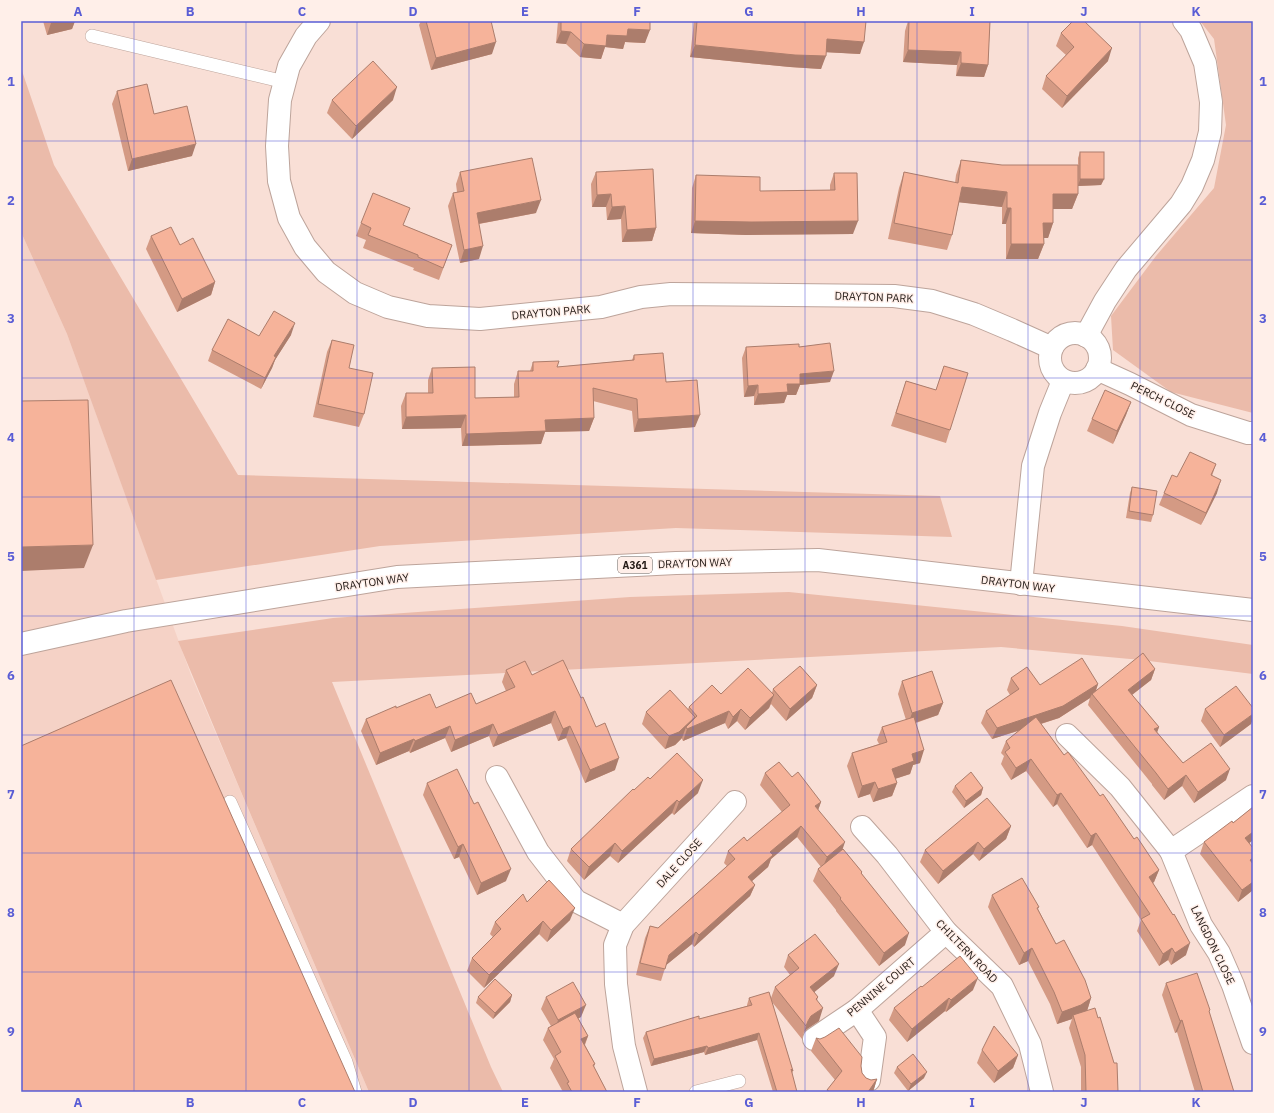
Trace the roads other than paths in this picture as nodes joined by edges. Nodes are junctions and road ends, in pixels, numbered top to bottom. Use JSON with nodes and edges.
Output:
{"nodes":[{"id":1,"x":319,"y":21,"type":"edge"},
{"id":2,"x":1184,"y":21,"type":"edge"},
{"id":3,"x":92,"y":36,"type":"dead end"},
{"id":4,"x":285,"y":82,"type":"junction"},
{"id":5,"x":1086,"y":336,"type":"junction"},
{"id":6,"x":1052,"y":348,"type":"junction"},
{"id":7,"x":1097,"y":369,"type":"junction"},
{"id":8,"x":1063,"y":381,"type":"junction"},
{"id":9,"x":1253,"y":433,"type":"edge"},
{"id":10,"x":1021,"y":584,"type":"junction"},
{"id":11,"x":1253,"y":610,"type":"edge"},
{"id":12,"x":21,"y":644,"type":"edge"},
{"id":13,"x":1067,"y":735,"type":"dead end"},
{"id":14,"x":497,"y":777,"type":"dead end"},
{"id":15,"x":1253,"y":796,"type":"edge"},
{"id":16,"x":230,"y":802,"type":"dead end"},
{"id":17,"x":735,"y":802,"type":"dead end"},
{"id":18,"x":862,"y":827,"type":"dead end"},
{"id":19,"x":1170,"y":851,"type":"junction"},
{"id":20,"x":623,"y":925,"type":"junction"},
{"id":21,"x":946,"y":932,"type":"junction"},
{"id":22,"x":857,"y":1010,"type":"junction"},
{"id":23,"x":814,"y":1039,"type":"dead end"},
{"id":24,"x":1253,"y":1043,"type":"edge"},
{"id":25,"x":739,"y":1080,"type":"dead end"},
{"id":26,"x":869,"y":1080,"type":"edge"},
{"id":27,"x":355,"y":1092,"type":"edge"},
{"id":28,"x":636,"y":1092,"type":"edge"},
{"id":29,"x":696,"y":1092,"type":"edge"},
{"id":30,"x":1042,"y":1092,"type":"edge"}],
"edges":[{"from":1,"to":4,"type":"street","name":"DRAYTON PARK"},
{"from":2,"to":5,"type":"street"},
{"from":3,"to":4,"type":"lane"},
{"from":4,"to":6,"type":"street","name":"DRAYTON PARK"},
{"from":5,"to":6,"type":"street"},
{"from":5,"to":7,"type":"street"},
{"from":6,"to":8,"type":"street"},
{"from":7,"to":8,"type":"street"},
{"from":7,"to":9,"type":"street","name":"PERCH CLOSE"},
{"from":8,"to":10,"type":"street"},
{"from":10,"to":11,"type":"street","name":"DRAYTON WAY","number":"A361"},
{"from":10,"to":12,"type":"street","name":"DRAYTON WAY","number":"A361"},
{"from":13,"to":19,"type":"street","name":"LANGDON CLOSE"},
{"from":14,"to":20,"type":"street"},
{"from":15,"to":19,"type":"street"},
{"from":16,"to":27,"type":"lane"},
{"from":17,"to":20,"type":"street","name":"DALE CLOSE"},
{"from":18,"to":21,"type":"street","name":"CHILTERN ROAD"},
{"from":19,"to":24,"type":"street","name":"LANGDON CLOSE"},
{"from":20,"to":28,"type":"street"},
{"from":21,"to":22,"type":"street","name":"PENNINE COURT"},
{"from":21,"to":30,"type":"street","name":"CHILTERN ROAD"},
{"from":22,"to":23,"type":"street","name":"PENNINE COURT"},
{"from":22,"to":26,"type":"street"},
{"from":25,"to":29,"type":"lane"}]}
